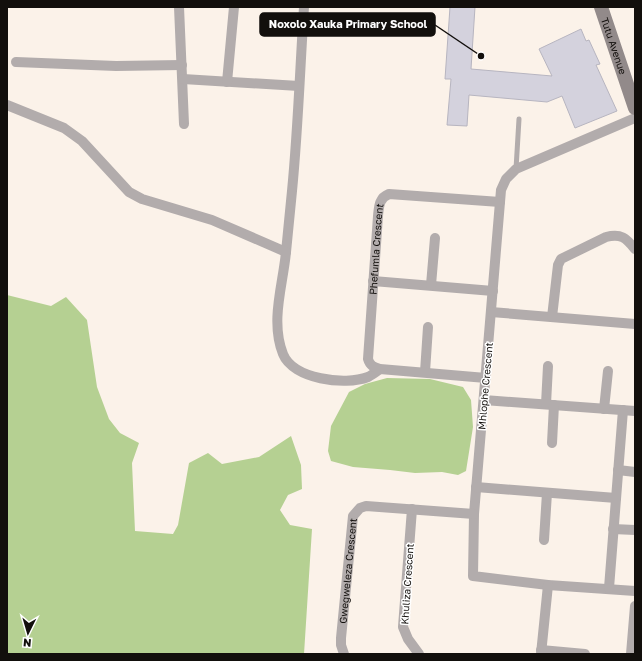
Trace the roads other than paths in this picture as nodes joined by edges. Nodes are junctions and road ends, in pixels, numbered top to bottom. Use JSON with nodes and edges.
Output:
{"nodes":[{"id":1,"x":179,"y":7,"type":"edge"},
{"id":2,"x":234,"y":7,"type":"edge"},
{"id":3,"x":304,"y":7,"type":"edge"},
{"id":4,"x":601,"y":7,"type":"edge"},
{"id":5,"x":16,"y":62,"type":"dead end"},
{"id":6,"x":182,"y":65,"type":"junction"},
{"id":7,"x":182,"y":79,"type":"junction"},
{"id":8,"x":227,"y":82,"type":"junction"},
{"id":9,"x":631,"y":82,"type":"edge"},
{"id":10,"x":300,"y":86,"type":"junction"},
{"id":11,"x":7,"y":105,"type":"edge"},
{"id":12,"x":635,"y":108,"type":"edge"},
{"id":13,"x":635,"y":118,"type":"edge"},
{"id":14,"x":519,"y":119,"type":"dead end"},
{"id":15,"x":184,"y":124,"type":"dead end"},
{"id":16,"x":516,"y":169,"type":"junction"},
{"id":17,"x":500,"y":202,"type":"junction"},
{"id":18,"x":435,"y":238,"type":"dead end"},
{"id":19,"x":635,"y":250,"type":"edge"},
{"id":20,"x":286,"y":252,"type":"junction"},
{"id":21,"x":373,"y":281,"type":"junction"},
{"id":22,"x":432,"y":286,"type":"junction"},
{"id":23,"x":493,"y":291,"type":"junction"},
{"id":24,"x":491,"y":312,"type":"junction"},
{"id":25,"x":552,"y":317,"type":"junction"},
{"id":26,"x":635,"y":324,"type":"edge"},
{"id":27,"x":428,"y":327,"type":"dead end"},
{"id":28,"x":548,"y":366,"type":"dead end"},
{"id":29,"x":380,"y":369,"type":"junction"},
{"id":30,"x":425,"y":372,"type":"junction"},
{"id":31,"x":608,"y":372,"type":"dead end"},
{"id":32,"x":486,"y":378,"type":"junction"},
{"id":33,"x":484,"y":400,"type":"junction"},
{"id":34,"x":550,"y":405,"type":"junction"},
{"id":35,"x":604,"y":409,"type":"junction"},
{"id":36,"x":623,"y":410,"type":"junction"},
{"id":37,"x":635,"y":411,"type":"edge"},
{"id":38,"x":552,"y":442,"type":"dead end"},
{"id":39,"x":618,"y":470,"type":"junction"},
{"id":40,"x":635,"y":472,"type":"edge"},
{"id":41,"x":476,"y":487,"type":"junction"},
{"id":42,"x":547,"y":493,"type":"junction"},
{"id":43,"x":616,"y":498,"type":"junction"},
{"id":44,"x":412,"y":509,"type":"junction"},
{"id":45,"x":474,"y":514,"type":"junction"},
{"id":46,"x":614,"y":529,"type":"junction"},
{"id":47,"x":635,"y":530,"type":"edge"},
{"id":48,"x":544,"y":540,"type":"dead end"},
{"id":49,"x":548,"y":585,"type":"junction"},
{"id":50,"x":609,"y":588,"type":"junction"},
{"id":51,"x":635,"y":591,"type":"edge"},
{"id":52,"x":635,"y":606,"type":"edge"},
{"id":53,"x":541,"y":652,"type":"edge"},
{"id":54,"x":344,"y":654,"type":"edge"},
{"id":55,"x":419,"y":654,"type":"edge"},
{"id":56,"x":585,"y":654,"type":"edge"},
{"id":57,"x":631,"y":654,"type":"edge"}],
"edges":[{"from":1,"to":6,"type":"street"},
{"from":2,"to":8,"type":"street"},
{"from":3,"to":10,"type":"street"},
{"from":4,"to":9,"type":"street","name":"Tutu Avenue"},
{"from":5,"to":6,"type":"street"},
{"from":6,"to":7,"type":"street"},
{"from":7,"to":8,"type":"street"},
{"from":7,"to":15,"type":"street"},
{"from":8,"to":10,"type":"street"},
{"from":9,"to":12,"type":"street","name":"Tutu Avenue"},
{"from":10,"to":20,"type":"street"},
{"from":11,"to":20,"type":"street"},
{"from":13,"to":16,"type":"street","name":"Mhlophe Crescent"},
{"from":14,"to":16,"type":"lane"},
{"from":16,"to":17,"type":"street","name":"Mhlophe Crescent"},
{"from":17,"to":21,"type":"street","name":"Phefumla Crescent"},
{"from":17,"to":23,"type":"street","name":"Mhlophe Crescent"},
{"from":18,"to":22,"type":"street"},
{"from":19,"to":25,"type":"street"},
{"from":20,"to":29,"type":"street"},
{"from":21,"to":22,"type":"street"},
{"from":21,"to":29,"type":"street","name":"Phefumla Crescent"},
{"from":22,"to":23,"type":"street"},
{"from":23,"to":24,"type":"street","name":"Mhlophe Crescent"},
{"from":24,"to":25,"type":"street"},
{"from":24,"to":32,"type":"street","name":"Mhlophe Crescent"},
{"from":25,"to":26,"type":"street"},
{"from":27,"to":30,"type":"street"},
{"from":28,"to":34,"type":"street"},
{"from":29,"to":30,"type":"street"},
{"from":30,"to":32,"type":"street"},
{"from":31,"to":35,"type":"street"},
{"from":32,"to":33,"type":"street","name":"Mhlophe Crescent"},
{"from":33,"to":34,"type":"street"},
{"from":33,"to":41,"type":"street","name":"Mhlophe Crescent"},
{"from":34,"to":35,"type":"street"},
{"from":34,"to":38,"type":"street"},
{"from":35,"to":36,"type":"street"},
{"from":36,"to":37,"type":"street"},
{"from":36,"to":39,"type":"street"},
{"from":39,"to":40,"type":"street"},
{"from":39,"to":43,"type":"street"},
{"from":41,"to":42,"type":"street"},
{"from":41,"to":45,"type":"street","name":"Mhlophe Crescent"},
{"from":42,"to":43,"type":"street"},
{"from":42,"to":48,"type":"street"},
{"from":43,"to":46,"type":"street"},
{"from":44,"to":45,"type":"street","name":"Gwegweleza Crescent"},
{"from":44,"to":54,"type":"street","name":"Gwegweleza Crescent"},
{"from":44,"to":55,"type":"street","name":"Khuliza Crescent"},
{"from":45,"to":49,"type":"street","name":"Mhlophe Crescent"},
{"from":46,"to":47,"type":"street"},
{"from":46,"to":50,"type":"street"},
{"from":49,"to":50,"type":"street","name":"Mhlophe Crescent"},
{"from":49,"to":53,"type":"street"},
{"from":50,"to":51,"type":"street","name":"Mhlophe Crescent"},
{"from":52,"to":57,"type":"street"},
{"from":53,"to":56,"type":"street"}]}
